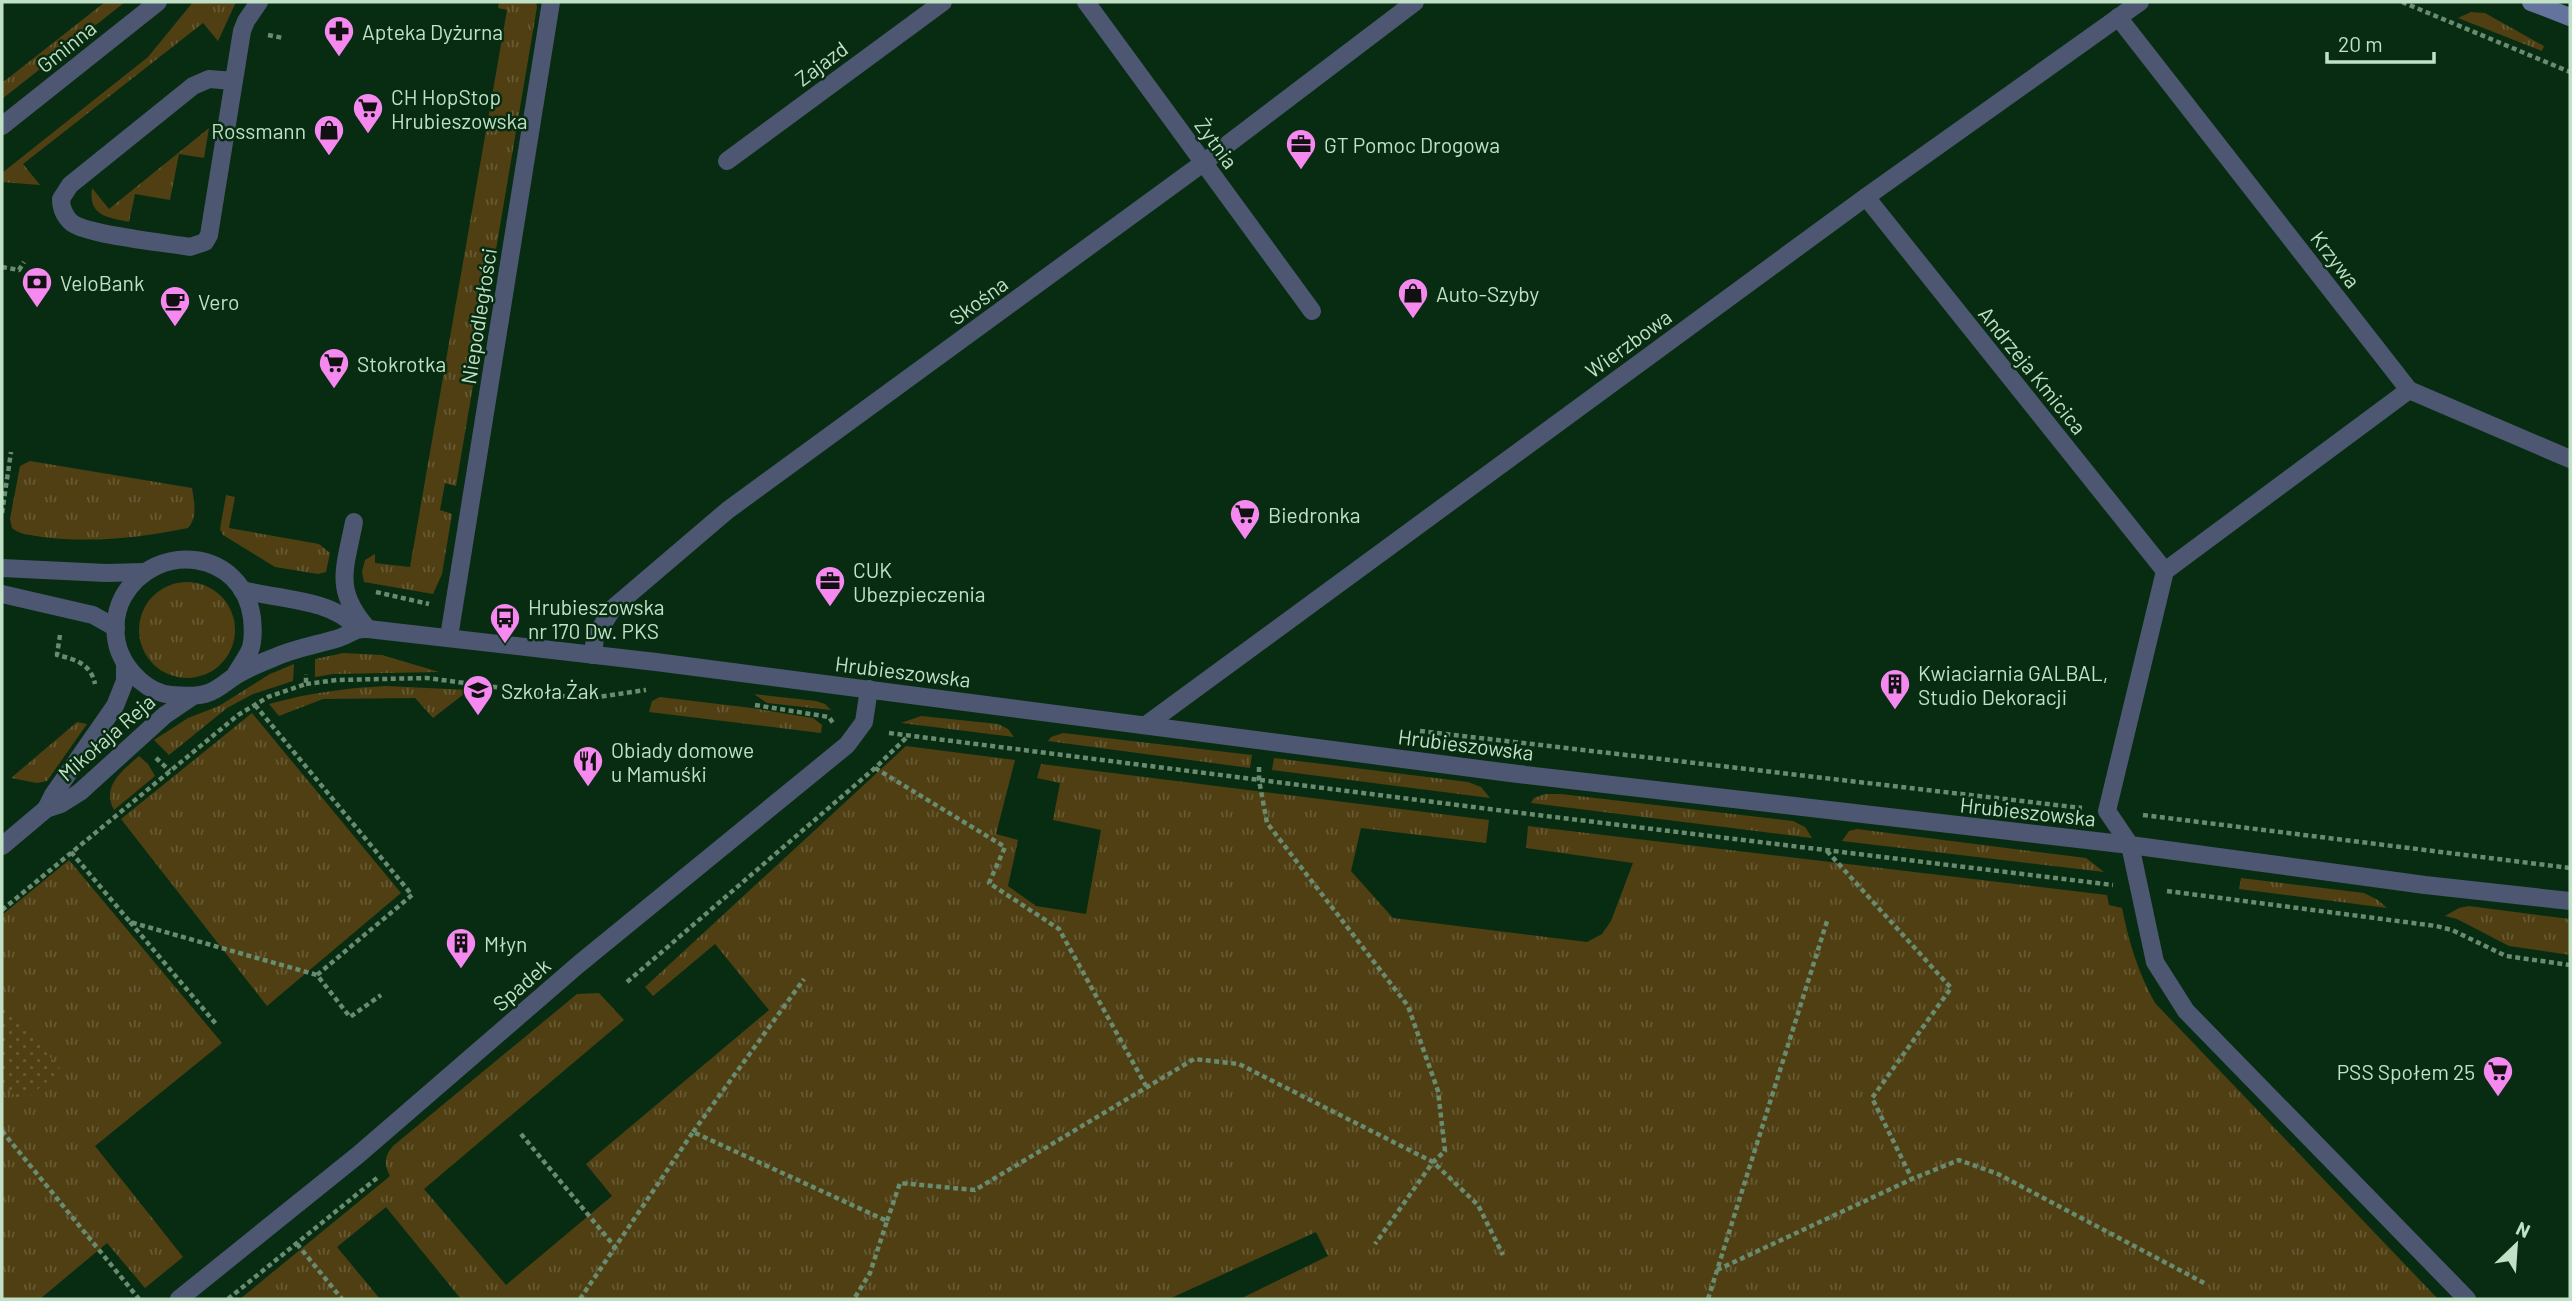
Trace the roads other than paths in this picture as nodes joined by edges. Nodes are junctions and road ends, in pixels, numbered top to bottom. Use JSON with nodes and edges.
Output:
{"nodes":[{"id":1,"x":158,"y":2,"type":"edge"},
{"id":2,"x":259,"y":2,"type":"edge"},
{"id":3,"x":551,"y":2,"type":"edge"},
{"id":4,"x":943,"y":2,"type":"edge"},
{"id":5,"x":1086,"y":2,"type":"edge"},
{"id":6,"x":1415,"y":2,"type":"edge"},
{"id":7,"x":2140,"y":2,"type":"edge"},
{"id":8,"x":2531,"y":2,"type":"edge"},
{"id":9,"x":2118,"y":17,"type":"junction"},
{"id":10,"x":2570,"y":17,"type":"edge"},
{"id":11,"x":234,"y":81,"type":"junction"},
{"id":12,"x":2,"y":126,"type":"edge"},
{"id":13,"x":727,"y":161,"type":"dead end"},
{"id":14,"x":1203,"y":163,"type":"junction"},
{"id":15,"x":1866,"y":197,"type":"junction"},
{"id":16,"x":1312,"y":310,"type":"dead end"},
{"id":17,"x":2409,"y":390,"type":"junction"},
{"id":18,"x":2570,"y":459,"type":"edge"},
{"id":19,"x":354,"y":522,"type":"dead end"},
{"id":20,"x":2,"y":568,"type":"edge"},
{"id":21,"x":2165,"y":571,"type":"junction"},
{"id":22,"x":144,"y":572,"type":"junction"},
{"id":23,"x":242,"y":590,"type":"junction"},
{"id":24,"x":2,"y":594,"type":"edge"},
{"id":25,"x":116,"y":628,"type":"junction"},
{"id":26,"x":362,"y":629,"type":"junction"},
{"id":27,"x":449,"y":637,"type":"junction"},
{"id":28,"x":593,"y":654,"type":"junction"},
{"id":29,"x":125,"y":664,"type":"junction"},
{"id":30,"x":234,"y":677,"type":"junction"},
{"id":31,"x":869,"y":689,"type":"junction"},
{"id":32,"x":193,"y":696,"type":"junction"},
{"id":33,"x":1146,"y":725,"type":"junction"},
{"id":34,"x":46,"y":809,"type":"junction"},
{"id":35,"x":2130,"y":845,"type":"junction"},
{"id":36,"x":2,"y":846,"type":"edge"},
{"id":37,"x":2570,"y":901,"type":"edge"},
{"id":38,"x":179,"y":1299,"type":"edge"},
{"id":39,"x":2467,"y":1299,"type":"edge"}],
"edges":[{"from":1,"to":12,"type":"street","name":"Gminna"},
{"from":2,"to":11,"type":"street"},
{"from":3,"to":27,"type":"street","name":"Niepodległości"},
{"from":4,"to":13,"type":"street","name":"Zajazd"},
{"from":5,"to":14,"type":"street","name":"Żytnia"},
{"from":6,"to":14,"type":"street","name":"Skośna"},
{"from":7,"to":9,"type":"street","name":"Wierzbowa"},
{"from":8,"to":10,"type":"main road"},
{"from":9,"to":15,"type":"street","name":"Wierzbowa"},
{"from":9,"to":17,"type":"street","name":"Krzywa"},
{"from":11,"to":11,"type":"street"},
{"from":14,"to":16,"type":"street","name":"Żytnia"},
{"from":14,"to":28,"type":"street","name":"Skośna"},
{"from":15,"to":21,"type":"street","name":"Andrzeja Kmicica"},
{"from":15,"to":33,"type":"street","name":"Wierzbowa"},
{"from":17,"to":18,"type":"street","name":"Krzywa"},
{"from":17,"to":21,"type":"street"},
{"from":19,"to":26,"type":"street"},
{"from":20,"to":22,"type":"street"},
{"from":21,"to":35,"type":"street"},
{"from":22,"to":23,"type":"street"},
{"from":22,"to":25,"type":"street"},
{"from":23,"to":26,"type":"street","name":"Hrubieszowska"},
{"from":23,"to":30,"type":"street"},
{"from":24,"to":25,"type":"street"},
{"from":25,"to":29,"type":"street"},
{"from":26,"to":27,"type":"street","name":"Hrubieszowska"},
{"from":26,"to":30,"type":"street","name":"Hrubieszowska"},
{"from":27,"to":28,"type":"street","name":"Hrubieszowska"},
{"from":28,"to":31,"type":"street","name":"Hrubieszowska"},
{"from":29,"to":32,"type":"street"},
{"from":29,"to":34,"type":"street","name":"Mikołaja Reja"},
{"from":30,"to":32,"type":"street"},
{"from":31,"to":33,"type":"street","name":"Hrubieszowska"},
{"from":31,"to":38,"type":"street","name":"Spadek"},
{"from":32,"to":34,"type":"street","name":"Mikołaja Reja"},
{"from":33,"to":35,"type":"street","name":"Hrubieszowska"},
{"from":34,"to":36,"type":"street","name":"Mikołaja Reja"},
{"from":35,"to":37,"type":"street","name":"Hrubieszowska"},
{"from":35,"to":39,"type":"street"}]}
